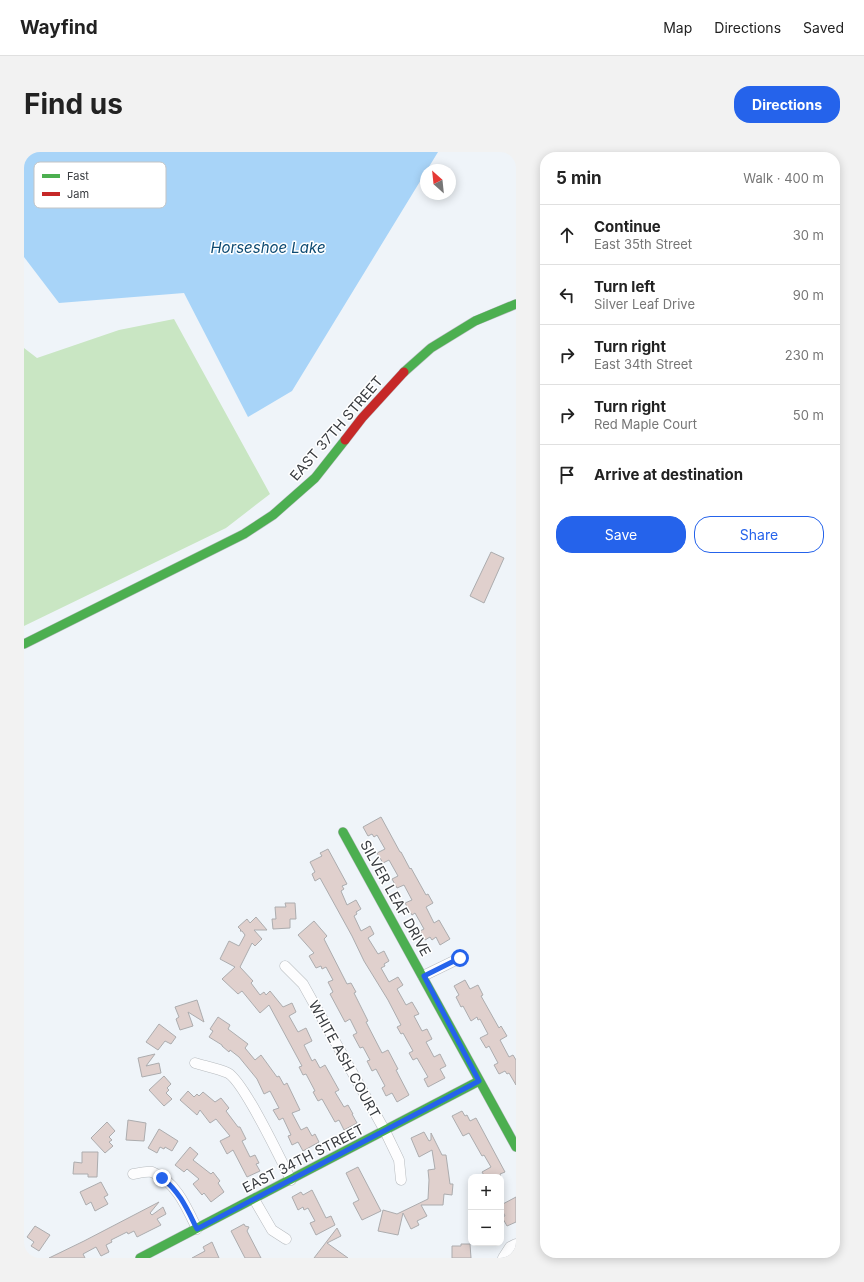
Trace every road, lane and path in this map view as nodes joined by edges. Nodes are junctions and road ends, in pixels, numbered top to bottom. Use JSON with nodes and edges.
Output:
{"nodes":[{"id":1,"x":516,"y":304,"type":"edge"},
{"id":2,"x":24,"y":644,"type":"edge"},
{"id":3,"x":343,"y":832,"type":"dead end"},
{"id":4,"x":460,"y":958,"type":"dead end"},
{"id":5,"x":285,"y":966,"type":"dead end"},
{"id":6,"x":424,"y":976,"type":"junction"},
{"id":7,"x":195,"y":1063,"type":"dead end"},
{"id":8,"x":479,"y":1081,"type":"junction"},
{"id":9,"x":385,"y":1131,"type":"junction"},
{"id":10,"x":516,"y":1147,"type":"edge"},
{"id":11,"x":133,"y":1174,"type":"dead end"},
{"id":12,"x":291,"y":1180,"type":"junction"},
{"id":13,"x":401,"y":1180,"type":"dead end"},
{"id":14,"x":254,"y":1199,"type":"junction"},
{"id":15,"x":197,"y":1229,"type":"junction"},
{"id":16,"x":286,"y":1239,"type":"dead end"},
{"id":17,"x":516,"y":1244,"type":"edge"},
{"id":18,"x":140,"y":1258,"type":"edge"},
{"id":19,"x":503,"y":1258,"type":"edge"}],
"edges":[{"from":1,"to":2,"type":"street","name":"EAST 37TH STREET"},
{"from":3,"to":6,"type":"street","name":"SILVER LEAF DRIVE"},
{"from":4,"to":6,"type":"street"},
{"from":5,"to":9,"type":"street","name":"WHITE ASH COURT"},
{"from":6,"to":8,"type":"street","name":"SILVER LEAF DRIVE"},
{"from":7,"to":12,"type":"street"},
{"from":8,"to":9,"type":"street","name":"EAST 34TH STREET"},
{"from":8,"to":10,"type":"street","name":"SILVER LEAF DRIVE"},
{"from":9,"to":12,"type":"street","name":"EAST 34TH STREET"},
{"from":9,"to":13,"type":"street","name":"WHITE ASH COURT"},
{"from":11,"to":15,"type":"street"},
{"from":12,"to":14,"type":"street","name":"EAST 34TH STREET"},
{"from":14,"to":15,"type":"street","name":"EAST 34TH STREET"},
{"from":14,"to":16,"type":"street"},
{"from":15,"to":18,"type":"street","name":"EAST 34TH STREET"},
{"from":17,"to":19,"type":"street"}]}
